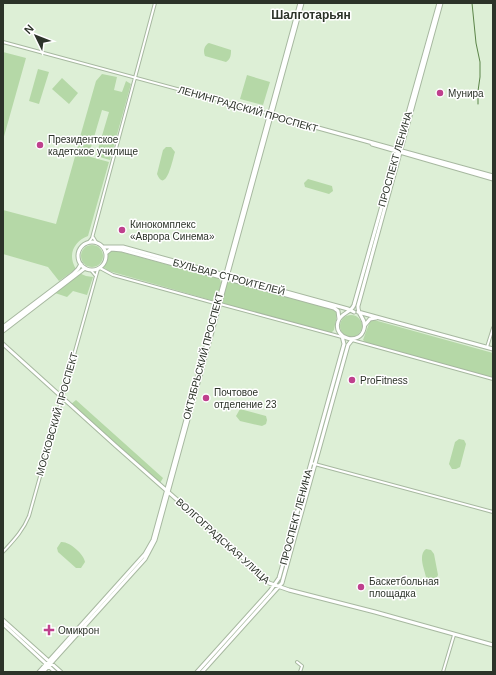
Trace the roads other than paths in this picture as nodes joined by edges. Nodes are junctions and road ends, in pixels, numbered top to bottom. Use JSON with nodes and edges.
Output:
{"nodes":[{"id":1,"x":155,"y":3,"type":"edge"},
{"id":2,"x":301,"y":3,"type":"edge"},
{"id":3,"x":440,"y":3,"type":"edge"},
{"id":4,"x":3,"y":42,"type":"edge"},
{"id":5,"x":134,"y":77,"type":"junction"},
{"id":6,"x":271,"y":115,"type":"junction"},
{"id":7,"x":399,"y":152,"type":"junction"},
{"id":8,"x":493,"y":178,"type":"edge"},
{"id":9,"x":92,"y":236,"type":"junction"},
{"id":10,"x":89,"y":242,"type":"junction"},
{"id":11,"x":96,"y":242,"type":"junction"},
{"id":12,"x":103,"y":247,"type":"junction"},
{"id":13,"x":106,"y":253,"type":"junction"},
{"id":14,"x":81,"y":264,"type":"junction"},
{"id":15,"x":85,"y":268,"type":"junction"},
{"id":16,"x":99,"y":268,"type":"junction"},
{"id":17,"x":91,"y":270,"type":"junction"},
{"id":18,"x":95,"y":276,"type":"junction"},
{"id":19,"x":226,"y":277,"type":"junction"},
{"id":20,"x":219,"y":304,"type":"junction"},
{"id":21,"x":354,"y":312,"type":"junction"},
{"id":22,"x":339,"y":319,"type":"junction"},
{"id":23,"x":3,"y":327,"type":"edge"},
{"id":24,"x":365,"y":327,"type":"junction"},
{"id":25,"x":493,"y":328,"type":"edge"},
{"id":26,"x":3,"y":331,"type":"edge"},
{"id":27,"x":347,"y":338,"type":"junction"},
{"id":28,"x":3,"y":344,"type":"edge"},
{"id":29,"x":487,"y":348,"type":"junction"},
{"id":30,"x":493,"y":349,"type":"edge"},
{"id":31,"x":493,"y":379,"type":"edge"},
{"id":32,"x":62,"y":397,"type":"junction"},
{"id":33,"x":313,"y":463,"type":"junction"},
{"id":34,"x":167,"y":491,"type":"junction"},
{"id":35,"x":493,"y":512,"type":"edge"},
{"id":36,"x":3,"y":552,"type":"edge"},
{"id":37,"x":275,"y":586,"type":"junction"},
{"id":38,"x":279,"y":587,"type":"junction"},
{"id":39,"x":3,"y":620,"type":"edge"},
{"id":40,"x":3,"y":624,"type":"edge"},
{"id":41,"x":454,"y":634,"type":"junction"},
{"id":42,"x":493,"y":645,"type":"edge"},
{"id":43,"x":297,"y":662,"type":"dead end"},
{"id":44,"x":49,"y":663,"type":"junction"},
{"id":45,"x":39,"y":672,"type":"edge"},
{"id":46,"x":43,"y":672,"type":"edge"},
{"id":47,"x":55,"y":672,"type":"edge"},
{"id":48,"x":61,"y":672,"type":"edge"},
{"id":49,"x":197,"y":672,"type":"edge"},
{"id":50,"x":202,"y":672,"type":"edge"},
{"id":51,"x":300,"y":672,"type":"edge"},
{"id":52,"x":443,"y":672,"type":"edge"}],
"edges":[{"from":1,"to":5,"type":"street"},
{"from":2,"to":6,"type":"main road","name":"ОКТЯБРЬСКИЙ ПРОСПЕКТ"},
{"from":3,"to":7,"type":"main road","name":"ПРОСПЕКТ ЛЕНИНА"},
{"from":4,"to":5,"type":"street","name":"ЛЕНИНГРАДСКИЙ ПРОСПЕКТ"},
{"from":5,"to":6,"type":"street","name":"ЛЕНИНГРАДСКИЙ ПРОСПЕКТ"},
{"from":5,"to":9,"type":"street"},
{"from":6,"to":7,"type":"main road","name":"ЛЕНИНГРАДСКИЙ ПРОСПЕКТ"},
{"from":6,"to":19,"type":"main road","name":"ОКТЯБРЬСКИЙ ПРОСПЕКТ"},
{"from":7,"to":8,"type":"main road","name":"ЛЕНИНГРАДСКИЙ ПРОСПЕКТ"},
{"from":7,"to":21,"type":"main road","name":"ПРОСПЕКТ ЛЕНИНА"},
{"from":7,"to":21,"type":"main road","name":"ПРОСПЕКТ ЛЕНИНА"},
{"from":9,"to":10,"type":"street"},
{"from":9,"to":11,"type":"street"},
{"from":10,"to":11,"type":"main road"},
{"from":10,"to":14,"type":"main road"},
{"from":11,"to":12,"type":"main road"},
{"from":12,"to":13,"type":"main road"},
{"from":12,"to":19,"type":"main road","name":"БУЛЬВАР СТРОИТЕЛЕЙ"},
{"from":13,"to":16,"type":"main road"},
{"from":13,"to":19,"type":"main road","name":"БУЛЬВАР СТРОИТЕЛЕЙ"},
{"from":14,"to":15,"type":"main road"},
{"from":14,"to":23,"type":"main road"},
{"from":15,"to":17,"type":"main road"},
{"from":15,"to":26,"type":"main road"},
{"from":16,"to":17,"type":"main road"},
{"from":16,"to":18,"type":"street","name":"МОСКОВСКИЙ ПРОСПЕКТ"},
{"from":16,"to":20,"type":"street"},
{"from":17,"to":18,"type":"street"},
{"from":18,"to":32,"type":"street","name":"МОСКОВСКИЙ ПРОСПЕКТ"},
{"from":19,"to":20,"type":"main road","name":"ОКТЯБРЬСКИЙ ПРОСПЕКТ"},
{"from":19,"to":21,"type":"main road","name":"БУЛЬВАР СТРОИТЕЛЕЙ"},
{"from":19,"to":22,"type":"main road","name":"БУЛЬВАР СТРОИТЕЛЕЙ"},
{"from":20,"to":27,"type":"street"},
{"from":20,"to":34,"type":"main road","name":"ОКТЯБРЬСКИЙ ПРОСПЕКТ"},
{"from":21,"to":22,"type":"main road"},
{"from":21,"to":24,"type":"main road"},
{"from":21,"to":29,"type":"main road","name":"БУЛЬВАР СТРОИТЕЛЕЙ"},
{"from":22,"to":27,"type":"main road"},
{"from":24,"to":27,"type":"main road"},
{"from":24,"to":29,"type":"main road","name":"БУЛЬВАР СТРОИТЕЛЕЙ"},
{"from":25,"to":29,"type":"street"},
{"from":27,"to":31,"type":"street"},
{"from":27,"to":33,"type":"main road","name":"ПРОСПЕКТ ЛЕНИНА"},
{"from":27,"to":33,"type":"main road","name":"ПРОСПЕКТ ЛЕНИНА"},
{"from":28,"to":32,"type":"main road","name":"ВОЛГОГРАДСКАЯ УЛИЦА"},
{"from":29,"to":30,"type":"main road","name":"БУЛЬВАР СТРОИТЕЛЕЙ"},
{"from":32,"to":34,"type":"main road","name":"ВОЛГОГРАДСКАЯ УЛИЦА"},
{"from":32,"to":36,"type":"street","name":"МОСКОВСКИЙ ПРОСПЕКТ"},
{"from":33,"to":35,"type":"street"},
{"from":33,"to":37,"type":"main road","name":"ПРОСПЕКТ ЛЕНИНА"},
{"from":33,"to":38,"type":"main road","name":"ПРОСПЕКТ ЛЕНИНА"},
{"from":34,"to":37,"type":"main road","name":"ВОЛГОГРАДСКАЯ УЛИЦА"},
{"from":34,"to":44,"type":"main road","name":"ОКТЯБРЬСКИЙ ПРОСПЕКТ"},
{"from":37,"to":38,"type":"main road","name":"ВОЛГОГРАДСКАЯ УЛИЦА"},
{"from":37,"to":49,"type":"main road","name":"ПРОСПЕКТ ЛЕНИНА"},
{"from":38,"to":41,"type":"main road","name":"ВОЛГОГРАДСКАЯ УЛИЦА"},
{"from":38,"to":50,"type":"main road","name":"ПРОСПЕКТ ЛЕНИНА"},
{"from":39,"to":44,"type":"main road"},
{"from":40,"to":44,"type":"main road"},
{"from":41,"to":42,"type":"main road","name":"ВОЛГОГРАДСКАЯ УЛИЦА"},
{"from":41,"to":52,"type":"street"},
{"from":43,"to":51,"type":"street"},
{"from":44,"to":45,"type":"main road","name":"ОКТЯБРЬСКИЙ ПРОСПЕКТ"},
{"from":44,"to":46,"type":"main road","name":"ОКТЯБРЬСКИЙ ПРОСПЕКТ"},
{"from":44,"to":47,"type":"main road"},
{"from":44,"to":48,"type":"main road"}]}
